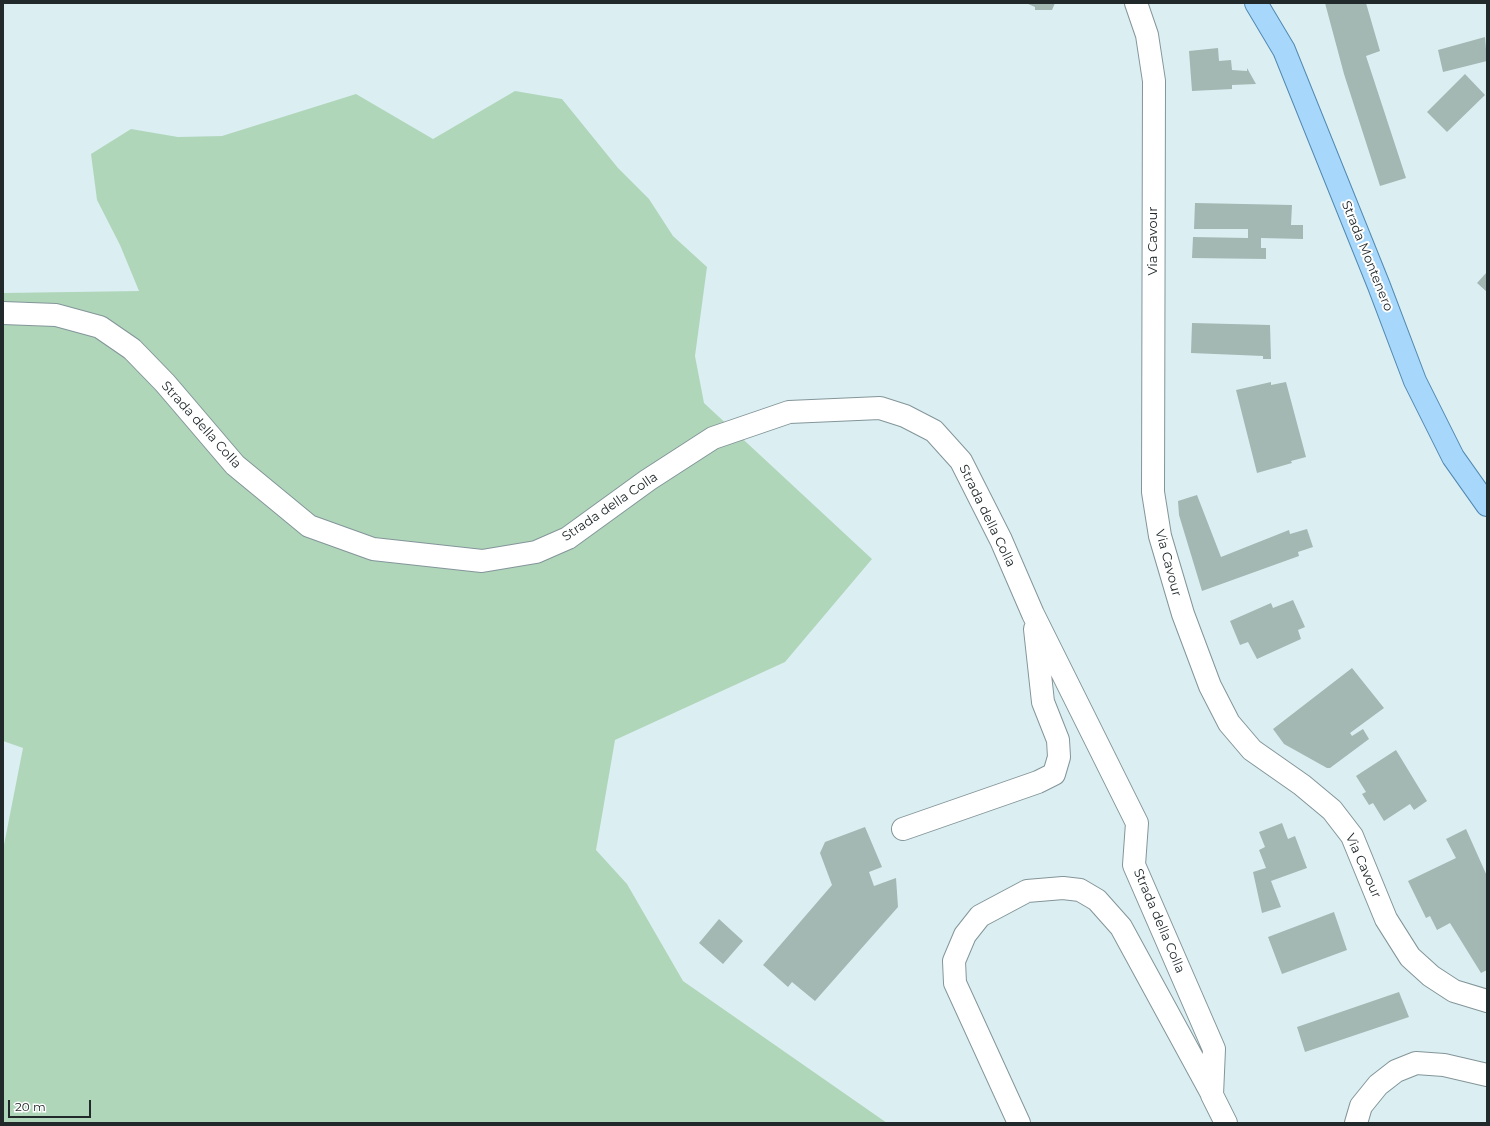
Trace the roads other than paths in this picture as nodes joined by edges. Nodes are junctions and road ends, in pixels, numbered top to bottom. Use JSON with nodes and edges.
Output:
{"nodes":[{"id":1,"x":1136,"y":3,"type":"edge"},
{"id":2,"x":1256,"y":3,"type":"edge"},
{"id":3,"x":3,"y":313,"type":"edge"},
{"id":4,"x":1487,"y":505,"type":"edge"},
{"id":5,"x":1033,"y":614,"type":"junction"},
{"id":6,"x":903,"y":829,"type":"dead end"},
{"id":7,"x":1487,"y":1001,"type":"edge"},
{"id":8,"x":1487,"y":1076,"type":"edge"},
{"id":9,"x":1212,"y":1095,"type":"junction"},
{"id":10,"x":1019,"y":1123,"type":"edge"},
{"id":11,"x":1226,"y":1123,"type":"edge"},
{"id":12,"x":1356,"y":1123,"type":"edge"}],
"edges":[{"from":1,"to":7,"type":"street","name":"Via Cavour"},
{"from":2,"to":4,"type":"main road","name":"Strada Montenero"},
{"from":3,"to":5,"type":"street","name":"Strada della Colla"},
{"from":5,"to":6,"type":"street","name":"Strada della Colla"},
{"from":5,"to":9,"type":"street","name":"Strada della Colla"},
{"from":8,"to":12,"type":"street"},
{"from":9,"to":10,"type":"street"},
{"from":9,"to":11,"type":"street","name":"Strada della Colla"}]}
